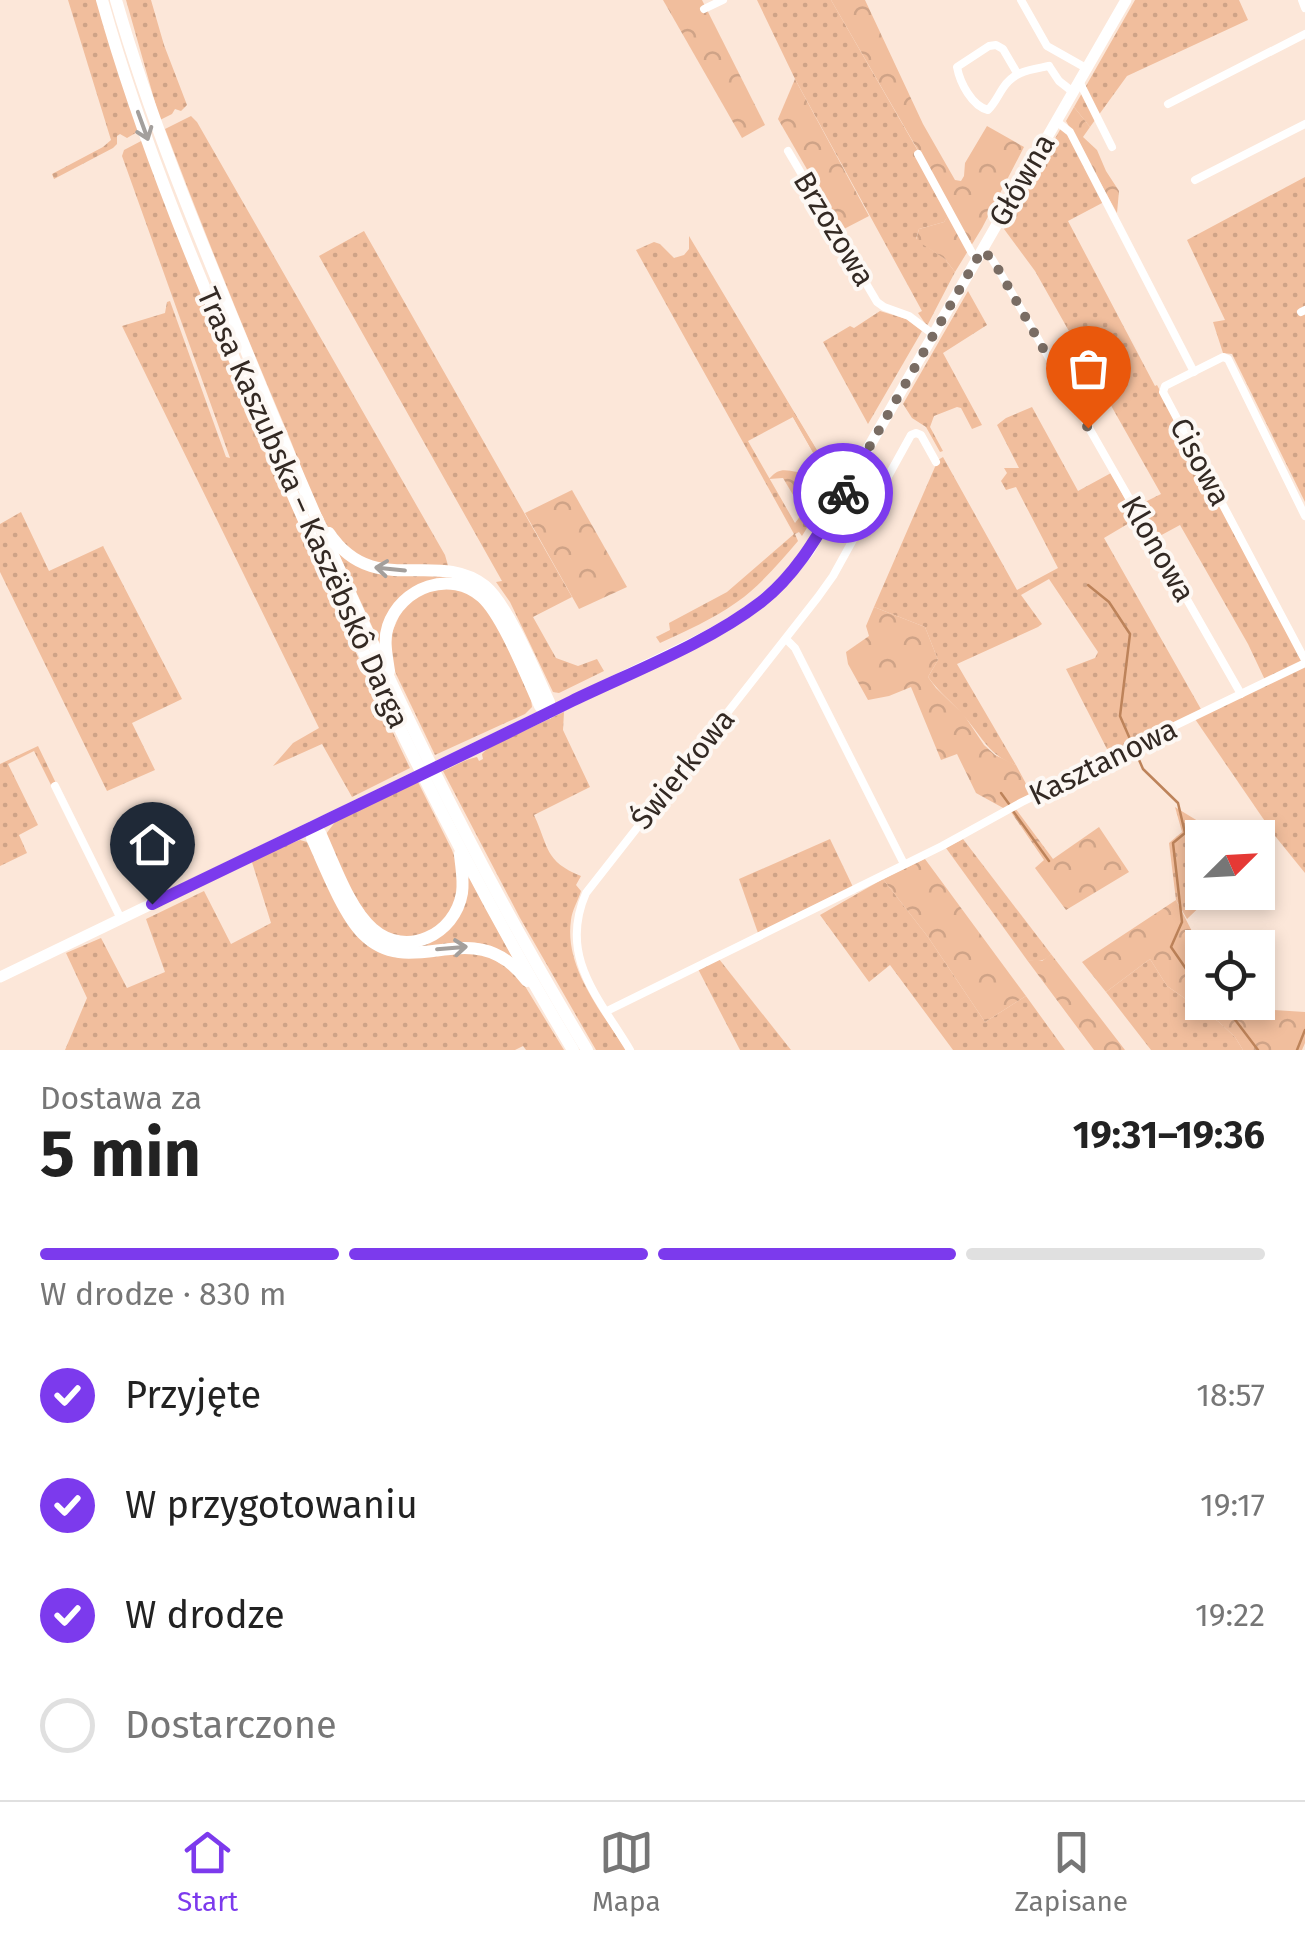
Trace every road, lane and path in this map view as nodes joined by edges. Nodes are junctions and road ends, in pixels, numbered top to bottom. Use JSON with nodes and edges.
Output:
{"nodes":[{"id":1,"x":102,"y":0,"type":"edge"},
{"id":2,"x":116,"y":0,"type":"edge"},
{"id":3,"x":723,"y":0,"type":"edge"},
{"id":4,"x":1020,"y":0,"type":"edge"},
{"id":5,"x":1126,"y":0,"type":"edge"},
{"id":6,"x":1302,"y":0,"type":"edge"},
{"id":7,"x":1305,"y":8,"type":"edge"},
{"id":8,"x":704,"y":9,"type":"dead end"},
{"id":9,"x":1305,"y":34,"type":"edge"},
{"id":10,"x":1060,"y":54,"type":"junction"},
{"id":11,"x":1048,"y":66,"type":"junction"},
{"id":12,"x":1086,"y":68,"type":"junction"},
{"id":13,"x":1017,"y":73,"type":"junction"},
{"id":14,"x":1076,"y":86,"type":"junction"},
{"id":15,"x":1168,"y":104,"type":"dead end"},
{"id":16,"x":1056,"y":121,"type":"junction"},
{"id":17,"x":1305,"y":124,"type":"edge"},
{"id":18,"x":1112,"y":148,"type":"dead end"},
{"id":19,"x":788,"y":151,"type":"dead end"},
{"id":20,"x":918,"y":154,"type":"dead end"},
{"id":21,"x":1195,"y":180,"type":"dead end"},
{"id":22,"x":979,"y":254,"type":"junction"},
{"id":23,"x":934,"y":335,"type":"junction"},
{"id":24,"x":1194,"y":372,"type":"junction"},
{"id":25,"x":936,"y":462,"type":"dead end"},
{"id":26,"x":299,"y":480,"type":"junction"},
{"id":27,"x":849,"y":484,"type":"junction"},
{"id":28,"x":874,"y":502,"type":"junction"},
{"id":29,"x":1305,"y":516,"type":"edge"},
{"id":30,"x":786,"y":640,"type":"junction"},
{"id":31,"x":1305,"y":662,"type":"edge"},
{"id":32,"x":390,"y":682,"type":"junction"},
{"id":33,"x":1241,"y":694,"type":"junction"},
{"id":34,"x":548,"y":713,"type":"junction"},
{"id":35,"x":55,"y":786,"type":"dead end"},
{"id":36,"x":312,"y":827,"type":"junction"},
{"id":37,"x":458,"y":842,"type":"junction"},
{"id":38,"x":904,"y":864,"type":"junction"},
{"id":39,"x":121,"y":919,"type":"junction"},
{"id":40,"x":0,"y":977,"type":"edge"},
{"id":41,"x":607,"y":1011,"type":"junction"},
{"id":42,"x":560,"y":1028,"type":"junction"},
{"id":43,"x":574,"y":1050,"type":"edge"},
{"id":44,"x":587,"y":1050,"type":"edge"},
{"id":45,"x":630,"y":1050,"type":"edge"}],
"edges":[{"from":1,"to":37,"type":"highway","name":"Trasa Kaszubska – Kaszëbskô Darga","one_way":true},
{"from":2,"to":26,"type":"highway","name":"Trasa Kaszubska – Kaszëbskô Darga"},
{"from":3,"to":8,"type":"street"},
{"from":4,"to":10,"type":"street"},
{"from":5,"to":12,"type":"main road","name":"Główna"},
{"from":6,"to":7,"type":"street"},
{"from":9,"to":15,"type":"street"},
{"from":10,"to":11,"type":"street"},
{"from":10,"to":12,"type":"street"},
{"from":11,"to":13,"type":"street"},
{"from":11,"to":14,"type":"street"},
{"from":12,"to":14,"type":"main road","name":"Główna"},
{"from":13,"to":13,"type":"street"},
{"from":14,"to":16,"type":"main road","name":"Główna"},
{"from":14,"to":18,"type":"street"},
{"from":16,"to":22,"type":"main road","name":"Główna"},
{"from":16,"to":24,"type":"street","name":"Cisowa"},
{"from":17,"to":21,"type":"street"},
{"from":19,"to":23,"type":"street","name":"Brzozowa"},
{"from":20,"to":22,"type":"street","name":"Klonowa"},
{"from":22,"to":23,"type":"main road","name":"Główna"},
{"from":22,"to":33,"type":"street","name":"Klonowa"},
{"from":23,"to":27,"type":"main road","name":"Główna"},
{"from":24,"to":29,"type":"street"},
{"from":24,"to":31,"type":"street","name":"Cisowa"},
{"from":25,"to":28,"type":"street","name":"Świerkowa"},
{"from":26,"to":32,"type":"highway","name":"Trasa Kaszubska – Kaszëbskô Darga"},
{"from":34,"to":26,"type":"highway","one_way":true},
{"from":27,"to":28,"type":"street"},
{"from":27,"to":34,"type":"main road","name":"Główna"},
{"from":28,"to":30,"type":"street","name":"Świerkowa"},
{"from":30,"to":38,"type":"street"},
{"from":30,"to":41,"type":"street","name":"Świerkowa"},
{"from":31,"to":33,"type":"street","name":"Kasztanowa"},
{"from":32,"to":34,"type":"highway"},
{"from":32,"to":44,"type":"highway","name":"Trasa Kaszubska – Kaszëbskô Darga"},
{"from":33,"to":38,"type":"street","name":"Kasztanowa"},
{"from":34,"to":36,"type":"main road","name":"Główna"},
{"from":35,"to":39,"type":"street"},
{"from":36,"to":37,"type":"highway"},
{"from":36,"to":39,"type":"main road","name":"Główna"},
{"from":36,"to":42,"type":"highway","one_way":true},
{"from":37,"to":42,"type":"highway","name":"Trasa Kaszubska – Kaszëbskô Darga"},
{"from":38,"to":41,"type":"street","name":"Kasztanowa"},
{"from":39,"to":40,"type":"main road","name":"Główna"},
{"from":41,"to":45,"type":"street","name":"Świerkowa"},
{"from":42,"to":43,"type":"highway","name":"Trasa Kaszubska – Kaszëbskô Darga"}]}
